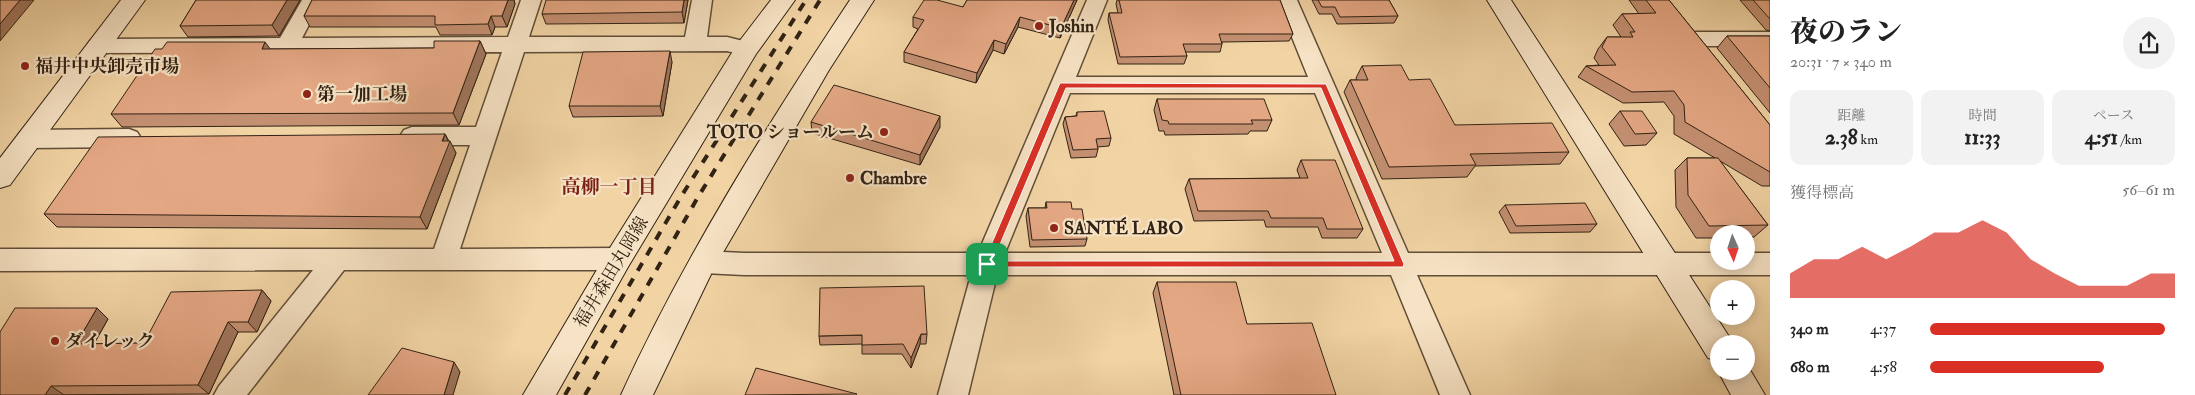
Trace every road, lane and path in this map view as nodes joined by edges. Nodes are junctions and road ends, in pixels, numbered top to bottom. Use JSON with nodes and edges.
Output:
{"nodes":[{"id":1,"x":133,"y":0,"type":"edge"},
{"id":2,"x":312,"y":0,"type":"edge"},
{"id":3,"x":531,"y":0,"type":"edge"},
{"id":4,"x":702,"y":0,"type":"edge"},
{"id":5,"x":783,"y":0,"type":"edge"},
{"id":6,"x":862,"y":0,"type":"edge"},
{"id":7,"x":1097,"y":0,"type":"edge"},
{"id":8,"x":1287,"y":0,"type":"edge"},
{"id":9,"x":1499,"y":0,"type":"edge"},
{"id":10,"x":1770,"y":39,"type":"edge"},
{"id":11,"x":516,"y":44,"type":"junction"},
{"id":12,"x":694,"y":44,"type":"junction"},
{"id":13,"x":287,"y":45,"type":"junction"},
{"id":14,"x":98,"y":46,"type":"junction"},
{"id":15,"x":748,"y":49,"type":"junction"},
{"id":16,"x":1714,"y":62,"type":"edge"},
{"id":17,"x":1063,"y":85,"type":"junction"},
{"id":18,"x":1324,"y":85,"type":"junction"},
{"id":19,"x":385,"y":136,"type":"edge"},
{"id":20,"x":484,"y":136,"type":"junction"},
{"id":21,"x":147,"y":138,"type":"edge"},
{"id":22,"x":28,"y":139,"type":"junction"},
{"id":23,"x":0,"y":178,"type":"edge"},
{"id":24,"x":618,"y":259,"type":"junction"},
{"id":25,"x":0,"y":260,"type":"edge"},
{"id":26,"x":337,"y":260,"type":"junction"},
{"id":27,"x":443,"y":260,"type":"junction"},
{"id":28,"x":703,"y":262,"type":"junction"},
{"id":29,"x":987,"y":264,"type":"junction"},
{"id":30,"x":1400,"y":264,"type":"junction"},
{"id":31,"x":1665,"y":264,"type":"junction"},
{"id":32,"x":1770,"y":264,"type":"edge"},
{"id":33,"x":1711,"y":335,"type":"edge"},
{"id":34,"x":1740,"y":380,"type":"edge"},
{"id":35,"x":229,"y":395,"type":"edge"},
{"id":36,"x":539,"y":395,"type":"edge"},
{"id":37,"x":637,"y":395,"type":"edge"},
{"id":38,"x":953,"y":395,"type":"edge"},
{"id":39,"x":1455,"y":395,"type":"edge"},
{"id":40,"x":1749,"y":395,"type":"edge"}],
"edges":[{"from":1,"to":14,"type":"main road"},
{"from":2,"to":13,"type":"street"},
{"from":3,"to":11,"type":"street"},
{"from":4,"to":12,"type":"street"},
{"from":5,"to":15,"type":"main road","name":"福井森田丸岡線"},
{"from":6,"to":28,"type":"main road"},
{"from":7,"to":17,"type":"street"},
{"from":8,"to":18,"type":"street"},
{"from":9,"to":31,"type":"main road"},
{"from":10,"to":16,"type":"street"},
{"from":11,"to":12,"type":"street"},
{"from":11,"to":13,"type":"street"},
{"from":11,"to":20,"type":"street"},
{"from":12,"to":15,"type":"street"},
{"from":13,"to":14,"type":"street"},
{"from":14,"to":22,"type":"main road"},
{"from":15,"to":24,"type":"main road","name":"福井森田丸岡線"},
{"from":17,"to":18,"type":"street"},
{"from":17,"to":29,"type":"street"},
{"from":18,"to":30,"type":"street"},
{"from":19,"to":20,"type":"street"},
{"from":20,"to":27,"type":"street"},
{"from":21,"to":22,"type":"street"},
{"from":22,"to":23,"type":"main road"},
{"from":24,"to":27,"type":"street"},
{"from":24,"to":36,"type":"main road","name":"福井森田丸岡線"},
{"from":25,"to":26,"type":"street"},
{"from":26,"to":27,"type":"street"},
{"from":26,"to":35,"type":"street"},
{"from":28,"to":29,"type":"street"},
{"from":28,"to":37,"type":"main road"},
{"from":29,"to":30,"type":"street"},
{"from":29,"to":38,"type":"street"},
{"from":30,"to":31,"type":"street"},
{"from":30,"to":39,"type":"street"},
{"from":31,"to":32,"type":"street"},
{"from":31,"to":33,"type":"main road"},
{"from":34,"to":40,"type":"main road"}]}
